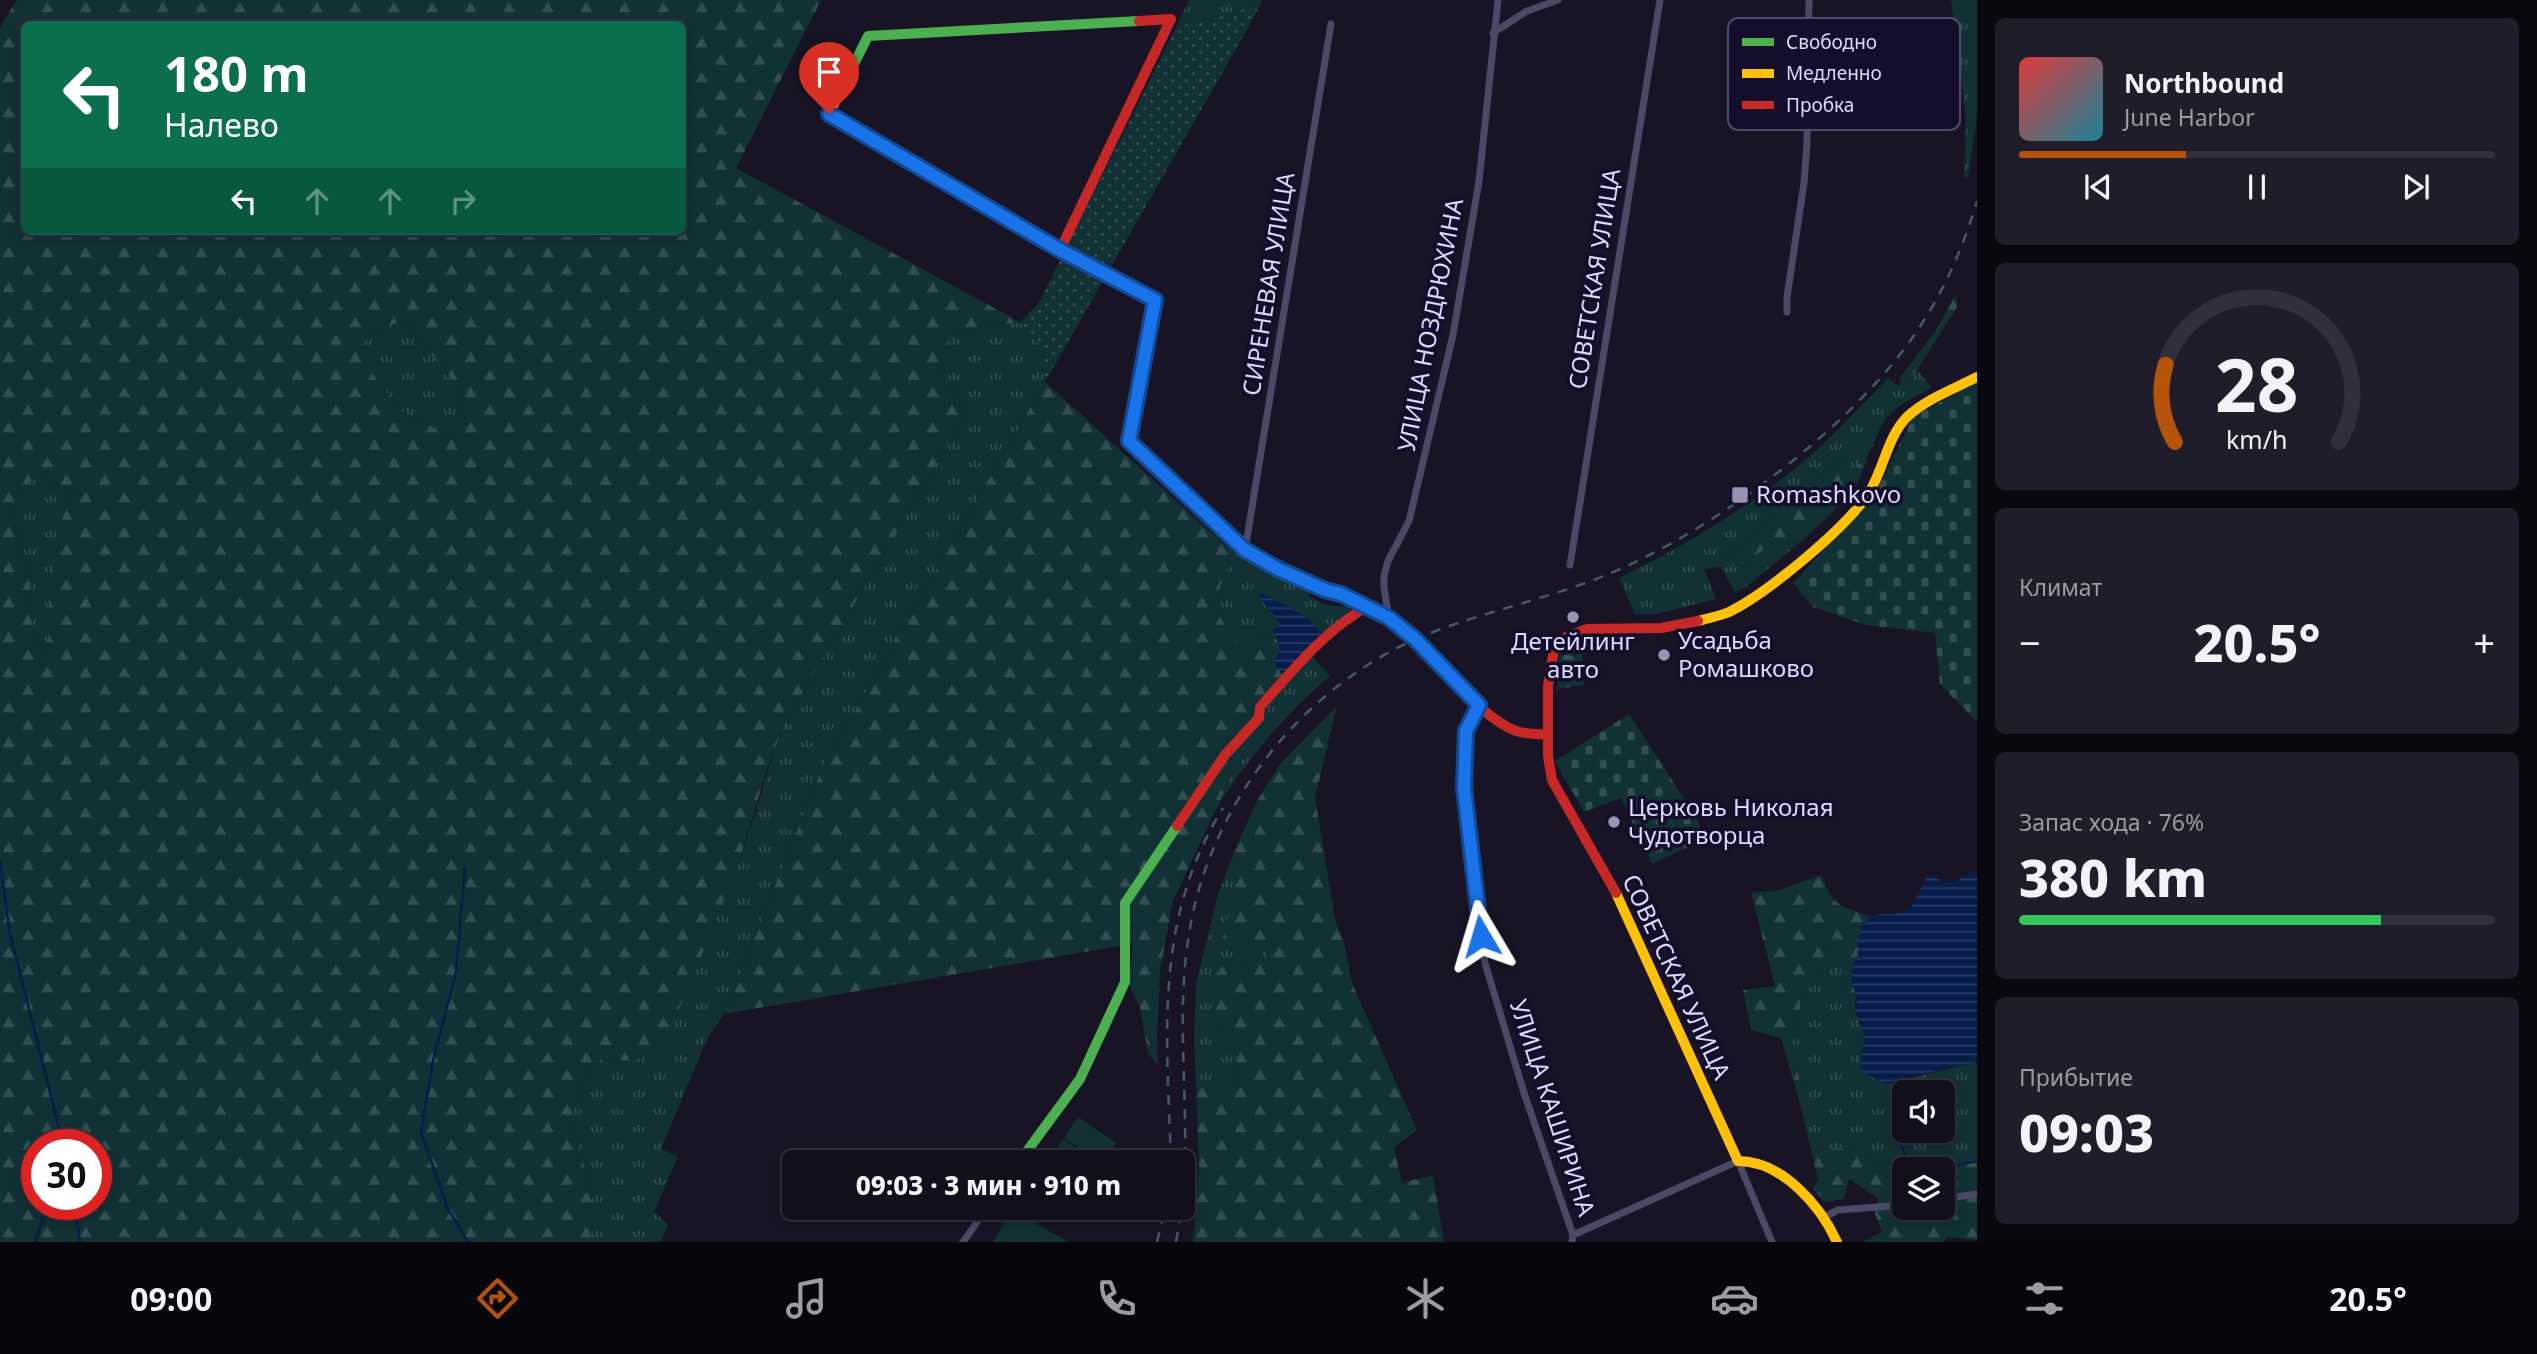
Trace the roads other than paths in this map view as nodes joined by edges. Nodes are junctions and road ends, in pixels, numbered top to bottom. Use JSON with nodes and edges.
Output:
{"nodes":[{"id":1,"x":1498,"y":0,"type":"edge"},
{"id":2,"x":1558,"y":0,"type":"edge"},
{"id":3,"x":1660,"y":0,"type":"edge"},
{"id":4,"x":1809,"y":0,"type":"edge"},
{"id":5,"x":1808,"y":18,"type":"edge"},
{"id":6,"x":1331,"y":23,"type":"dead end"},
{"id":7,"x":1493,"y":33,"type":"junction"},
{"id":8,"x":1807,"y":130,"type":"edge"},
{"id":9,"x":1060,"y":250,"type":"junction"},
{"id":10,"x":1787,"y":312,"type":"dead end"},
{"id":11,"x":1977,"y":377,"type":"edge"},
{"id":12,"x":1245,"y":550,"type":"junction"},
{"id":13,"x":1570,"y":565,"type":"dead end"},
{"id":14,"x":1368,"y":606,"type":"junction"},
{"id":15,"x":1389,"y":618,"type":"junction"},
{"id":16,"x":1479,"y":705,"type":"junction"},
{"id":17,"x":1548,"y":735,"type":"junction"},
{"id":18,"x":1028,"y":1150,"type":"edge"},
{"id":19,"x":1738,"y":1161,"type":"junction"},
{"id":20,"x":1977,"y":1194,"type":"edge"},
{"id":21,"x":1955,"y":1197,"type":"edge"},
{"id":22,"x":1892,"y":1206,"type":"edge"},
{"id":23,"x":1824,"y":1217,"type":"junction"},
{"id":24,"x":979,"y":1220,"type":"edge"},
{"id":25,"x":1572,"y":1238,"type":"edge"},
{"id":26,"x":963,"y":1242,"type":"edge"},
{"id":27,"x":1772,"y":1242,"type":"edge"},
{"id":28,"x":1837,"y":1242,"type":"edge"}],
"edges":[{"from":1,"to":7,"type":"street","name":"УЛИЦА НОЗДРЮХИНА"},
{"from":2,"to":7,"type":"street"},
{"from":3,"to":13,"type":"street","name":"СОВЕТСКАЯ УЛИЦА"},
{"from":4,"to":5,"type":"street"},
{"from":6,"to":12,"type":"street","name":"СИРЕНЕВАЯ УЛИЦА"},
{"from":7,"to":15,"type":"street","name":"УЛИЦА НОЗДРЮХИНА"},
{"from":8,"to":10,"type":"street"},
{"from":9,"to":9,"type":"street"},
{"from":9,"to":12,"type":"street"},
{"from":11,"to":17,"type":"street","name":"СОВЕТСКАЯ УЛИЦА"},
{"from":12,"to":14,"type":"street"},
{"from":14,"to":15,"type":"street"},
{"from":14,"to":18,"type":"street"},
{"from":15,"to":16,"type":"street"},
{"from":16,"to":17,"type":"street"},
{"from":16,"to":25,"type":"street","name":"УЛИЦА КАШИРИНА"},
{"from":17,"to":19,"type":"street","name":"СОВЕТСКАЯ УЛИЦА"},
{"from":19,"to":23,"type":"street"},
{"from":19,"to":25,"type":"street"},
{"from":19,"to":27,"type":"street"},
{"from":20,"to":21,"type":"street"},
{"from":22,"to":23,"type":"street"},
{"from":23,"to":28,"type":"street"},
{"from":24,"to":26,"type":"street"}]}
